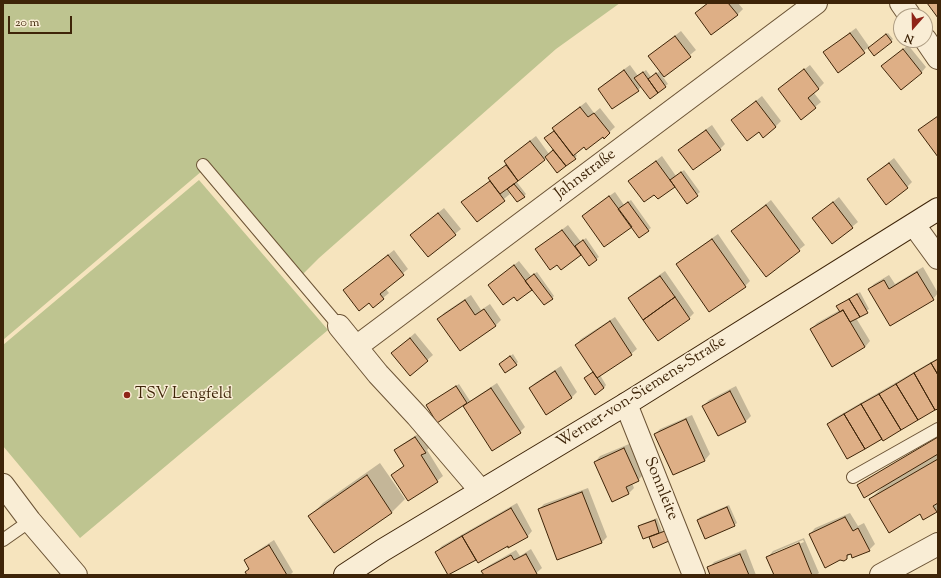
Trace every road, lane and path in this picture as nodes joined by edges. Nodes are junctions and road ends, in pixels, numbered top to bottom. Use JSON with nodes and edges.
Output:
{"nodes":[{"id":1,"x":816,"y":3,"type":"edge"},
{"id":2,"x":931,"y":48,"type":"edge"},
{"id":3,"x":938,"y":58,"type":"edge"},
{"id":4,"x":203,"y":165,"type":"dead end"},
{"id":5,"x":938,"y":209,"type":"edge"},
{"id":6,"x":914,"y":225,"type":"junction"},
{"id":7,"x":938,"y":258,"type":"edge"},
{"id":8,"x":339,"y":326,"type":"joint"},
{"id":9,"x":356,"y":347,"type":"junction"},
{"id":10,"x":626,"y":404,"type":"junction"},
{"id":11,"x":938,"y":429,"type":"edge"},
{"id":12,"x":853,"y":477,"type":"dead end"},
{"id":13,"x":3,"y":485,"type":"edge"},
{"id":14,"x":481,"y":492,"type":"junction"},
{"id":15,"x":30,"y":521,"type":"junction"},
{"id":16,"x":3,"y":540,"type":"edge"},
{"id":17,"x":938,"y":544,"type":"edge"},
{"id":18,"x":76,"y":575,"type":"edge"},
{"id":19,"x":345,"y":575,"type":"edge"},
{"id":20,"x":694,"y":575,"type":"edge"},
{"id":21,"x":882,"y":575,"type":"edge"}],
"edges":[{"from":1,"to":9,"type":"street","name":"Jahnstraße"},
{"from":2,"to":3,"type":"street"},
{"from":4,"to":8,"type":"lane"},
{"from":5,"to":6,"type":"street","name":"Werner-von-Siemens-Straße"},
{"from":6,"to":7,"type":"street"},
{"from":6,"to":10,"type":"street","name":"Werner-von-Siemens-Straße"},
{"from":8,"to":9,"type":"street"},
{"from":9,"to":14,"type":"street"},
{"from":10,"to":14,"type":"street","name":"Werner-von-Siemens-Straße"},
{"from":10,"to":20,"type":"street","name":"Sonnleite"},
{"from":11,"to":12,"type":"lane"},
{"from":13,"to":15,"type":"street"},
{"from":14,"to":19,"type":"street","name":"Werner-von-Siemens-Straße"},
{"from":15,"to":16,"type":"lane"},
{"from":15,"to":18,"type":"street"},
{"from":17,"to":21,"type":"street"}]}
